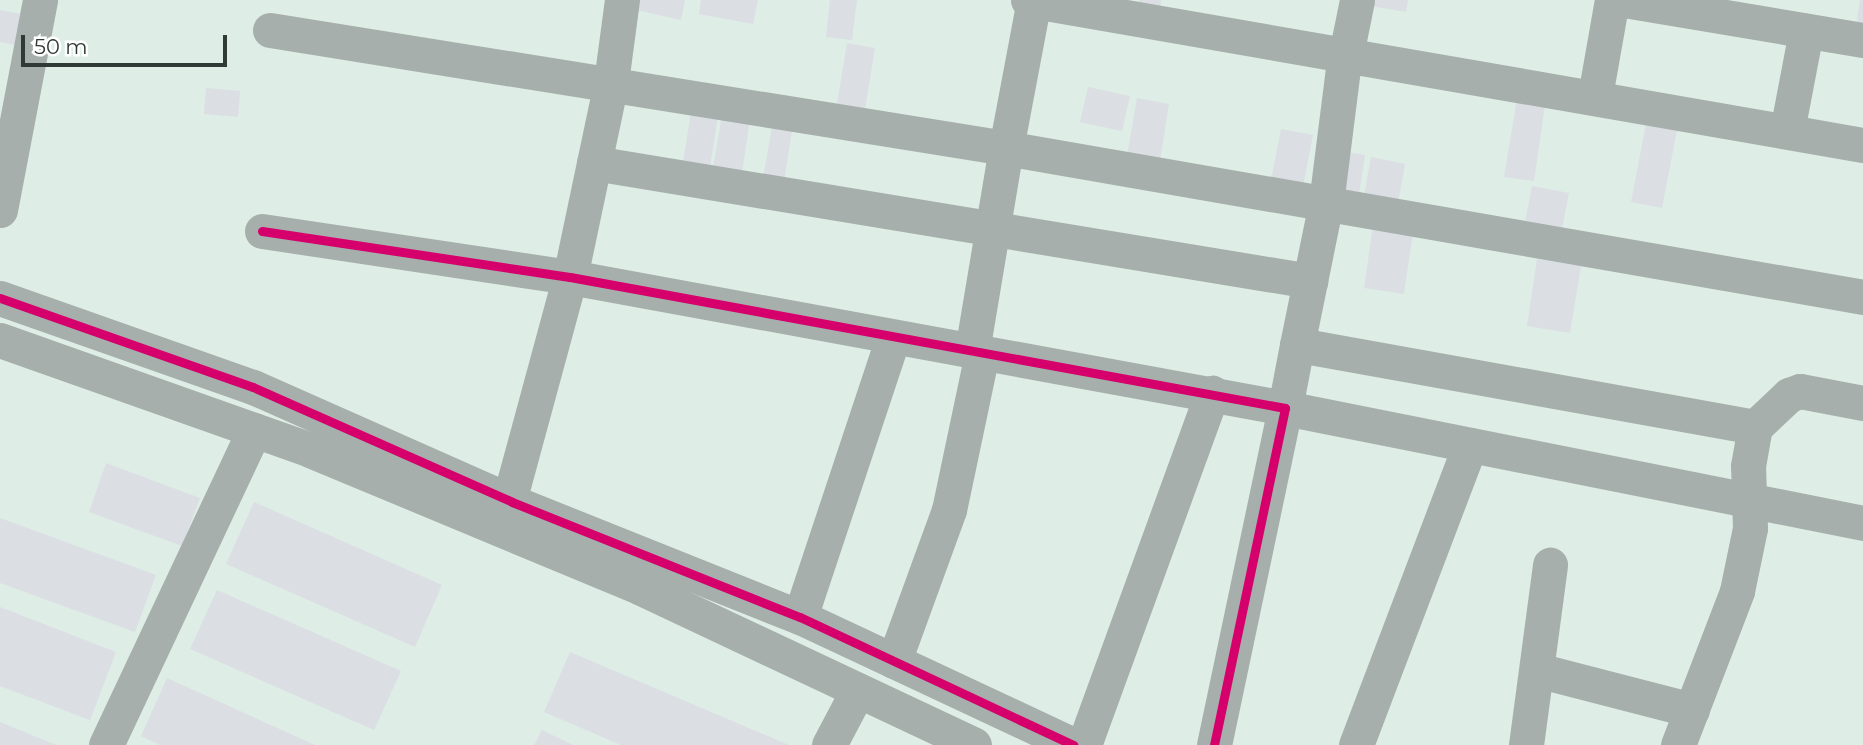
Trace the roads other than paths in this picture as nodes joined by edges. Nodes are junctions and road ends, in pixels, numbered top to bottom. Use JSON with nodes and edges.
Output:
{"nodes":[{"id":1,"x":40,"y":0,"type":"edge"},
{"id":2,"x":622,"y":0,"type":"edge"},
{"id":3,"x":1032,"y":0,"type":"edge"},
{"id":4,"x":1357,"y":0,"type":"edge"},
{"id":5,"x":1612,"y":0,"type":"edge"},
{"id":6,"x":1624,"y":0,"type":"edge"},
{"id":7,"x":1732,"y":9,"type":"edge"},
{"id":8,"x":270,"y":30,"type":"dead end"},
{"id":9,"x":1806,"y":31,"type":"junction"},
{"id":10,"x":1863,"y":40,"type":"edge"},
{"id":11,"x":1346,"y":55,"type":"junction"},
{"id":12,"x":611,"y":82,"type":"junction"},
{"id":13,"x":1595,"y":96,"type":"junction"},
{"id":14,"x":1787,"y":131,"type":"junction"},
{"id":15,"x":1863,"y":145,"type":"edge"},
{"id":16,"x":1006,"y":148,"type":"junction"},
{"id":17,"x":594,"y":163,"type":"junction"},
{"id":18,"x":1326,"y":203,"type":"junction"},
{"id":19,"x":0,"y":210,"type":"edge"},
{"id":20,"x":993,"y":230,"type":"junction"},
{"id":21,"x":262,"y":231,"type":"dead end"},
{"id":22,"x":570,"y":277,"type":"junction"},
{"id":23,"x":1310,"y":281,"type":"junction"},
{"id":24,"x":1863,"y":297,"type":"edge"},
{"id":25,"x":0,"y":298,"type":"edge"},
{"id":26,"x":893,"y":338,"type":"junction"},
{"id":27,"x":0,"y":340,"type":"edge"},
{"id":28,"x":1297,"y":345,"type":"junction"},
{"id":29,"x":977,"y":353,"type":"junction"},
{"id":30,"x":1212,"y":393,"type":"junction"},
{"id":31,"x":1863,"y":402,"type":"edge"},
{"id":32,"x":1285,"y":408,"type":"junction"},
{"id":33,"x":1755,"y":427,"type":"junction"},
{"id":34,"x":254,"y":430,"type":"junction"},
{"id":35,"x":1470,"y":445,"type":"junction"},
{"id":36,"x":1750,"y":499,"type":"junction"},
{"id":37,"x":506,"y":515,"type":"junction"},
{"id":38,"x":1863,"y":523,"type":"edge"},
{"id":39,"x":1550,"y":565,"type":"dead end"},
{"id":40,"x":800,"y":617,"type":"junction"},
{"id":41,"x":894,"y":661,"type":"junction"},
{"id":42,"x":1537,"y":670,"type":"junction"},
{"id":43,"x":858,"y":690,"type":"junction"},
{"id":44,"x":1692,"y":710,"type":"junction"},
{"id":45,"x":106,"y":745,"type":"edge"},
{"id":46,"x":829,"y":745,"type":"edge"},
{"id":47,"x":974,"y":745,"type":"edge"},
{"id":48,"x":1073,"y":745,"type":"edge"},
{"id":49,"x":1084,"y":745,"type":"edge"},
{"id":50,"x":1214,"y":745,"type":"edge"},
{"id":51,"x":1356,"y":745,"type":"edge"},
{"id":52,"x":1526,"y":745,"type":"edge"},
{"id":53,"x":1678,"y":745,"type":"edge"}],
"edges":[{"from":1,"to":19,"type":"street"},
{"from":2,"to":12,"type":"street"},
{"from":3,"to":11,"type":"street"},
{"from":3,"to":16,"type":"street"},
{"from":4,"to":11,"type":"street"},
{"from":5,"to":13,"type":"street"},
{"from":6,"to":7,"type":"street"},
{"from":7,"to":9,"type":"street"},
{"from":8,"to":12,"type":"street"},
{"from":9,"to":10,"type":"street"},
{"from":9,"to":14,"type":"street"},
{"from":11,"to":13,"type":"street"},
{"from":11,"to":18,"type":"street"},
{"from":12,"to":16,"type":"street"},
{"from":12,"to":17,"type":"street"},
{"from":13,"to":14,"type":"street"},
{"from":14,"to":15,"type":"street"},
{"from":16,"to":18,"type":"street"},
{"from":16,"to":20,"type":"street"},
{"from":17,"to":20,"type":"street"},
{"from":17,"to":22,"type":"street"},
{"from":18,"to":23,"type":"street"},
{"from":18,"to":24,"type":"street"},
{"from":20,"to":23,"type":"street"},
{"from":20,"to":29,"type":"street"},
{"from":21,"to":22,"type":"street"},
{"from":22,"to":26,"type":"street"},
{"from":22,"to":37,"type":"street"},
{"from":23,"to":28,"type":"street"},
{"from":25,"to":37,"type":"street"},
{"from":26,"to":29,"type":"street"},
{"from":26,"to":40,"type":"street"},
{"from":27,"to":34,"type":"street"},
{"from":28,"to":32,"type":"street"},
{"from":28,"to":33,"type":"street"},
{"from":29,"to":30,"type":"street"},
{"from":29,"to":41,"type":"street"},
{"from":30,"to":32,"type":"street"},
{"from":30,"to":49,"type":"street"},
{"from":31,"to":33,"type":"street"},
{"from":32,"to":35,"type":"street"},
{"from":32,"to":50,"type":"street"},
{"from":33,"to":36,"type":"street"},
{"from":34,"to":37,"type":"street"},
{"from":34,"to":45,"type":"street"},
{"from":35,"to":36,"type":"street"},
{"from":35,"to":51,"type":"street"},
{"from":36,"to":38,"type":"street"},
{"from":36,"to":44,"type":"street"},
{"from":37,"to":40,"type":"street"},
{"from":37,"to":43,"type":"street"},
{"from":39,"to":42,"type":"street"},
{"from":40,"to":41,"type":"street"},
{"from":41,"to":48,"type":"street"},
{"from":42,"to":44,"type":"street"},
{"from":42,"to":52,"type":"street"},
{"from":43,"to":46,"type":"street"},
{"from":43,"to":47,"type":"street"},
{"from":44,"to":53,"type":"street"}]}
